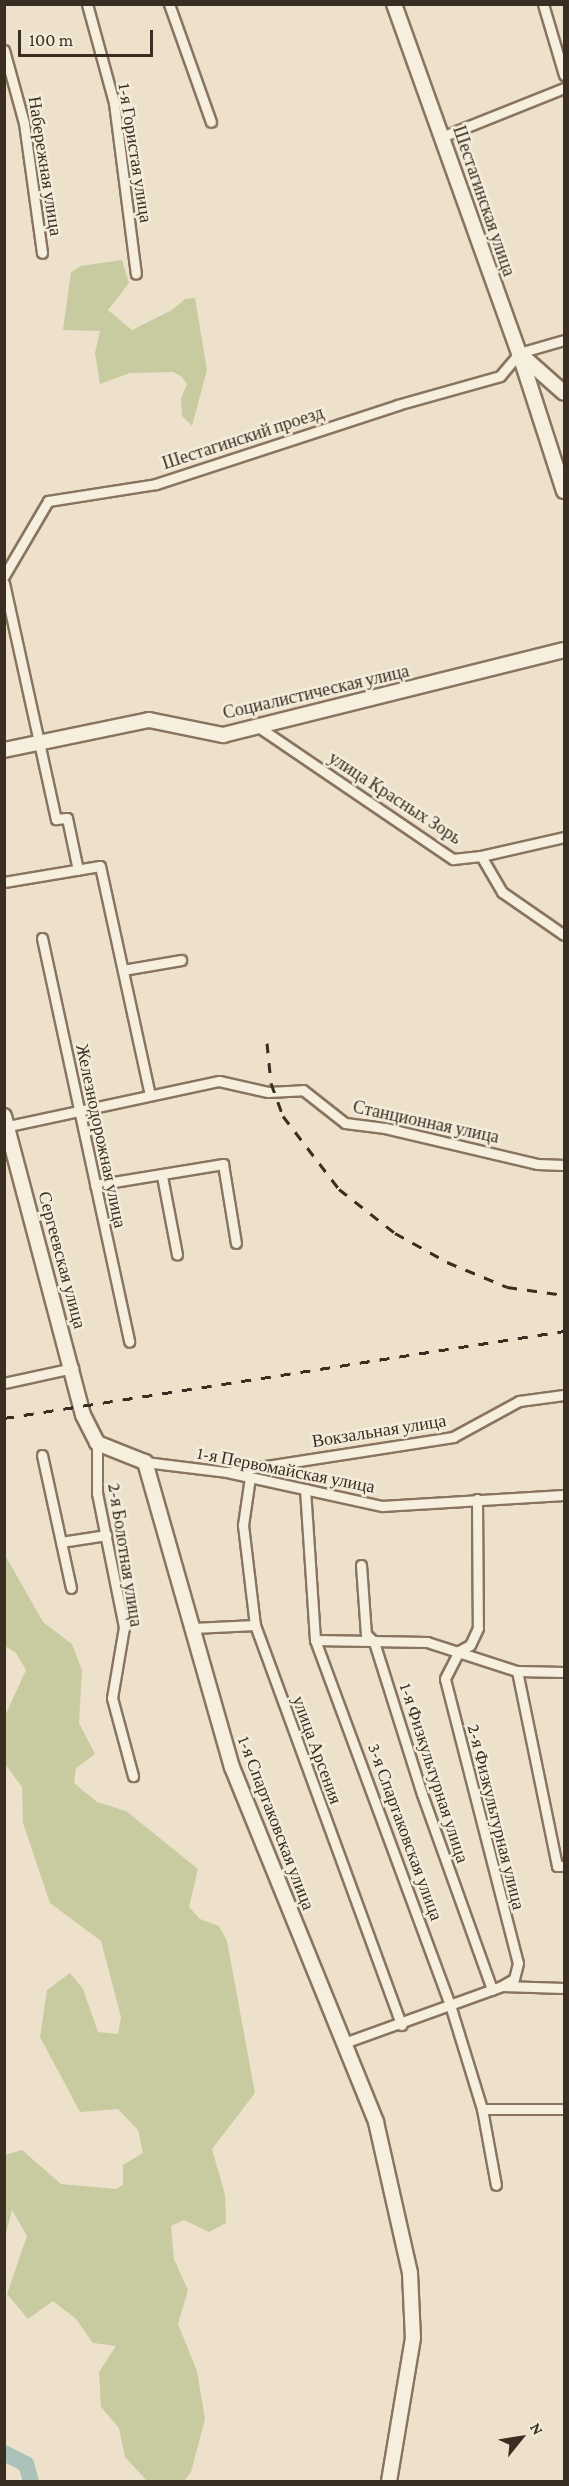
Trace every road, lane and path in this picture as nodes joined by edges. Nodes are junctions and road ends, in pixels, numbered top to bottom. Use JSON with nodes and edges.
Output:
{"nodes":[{"id":1,"x":87,"y":4,"type":"edge"},
{"id":2,"x":169,"y":4,"type":"edge"},
{"id":3,"x":394,"y":4,"type":"edge"},
{"id":4,"x":543,"y":4,"type":"edge"},
{"id":5,"x":4,"y":50,"type":"edge"},
{"id":6,"x":564,"y":75,"type":"edge"},
{"id":7,"x":564,"y":88,"type":"edge"},
{"id":8,"x":211,"y":123,"type":"dead end"},
{"id":9,"x":444,"y":136,"type":"junction"},
{"id":10,"x":42,"y":254,"type":"dead end"},
{"id":11,"x":136,"y":274,"type":"dead end"},
{"id":12,"x":564,"y":340,"type":"edge"},
{"id":13,"x":519,"y":353,"type":"junction"},
{"id":14,"x":564,"y":393,"type":"edge"},
{"id":15,"x":564,"y":491,"type":"edge"},
{"id":16,"x":4,"y":576,"type":"edge"},
{"id":17,"x":4,"y":583,"type":"edge"},
{"id":18,"x":564,"y":650,"type":"edge"},
{"id":19,"x":257,"y":726,"type":"junction"},
{"id":20,"x":37,"y":743,"type":"junction"},
{"id":21,"x":4,"y":750,"type":"edge"},
{"id":22,"x":564,"y":837,"type":"edge"},
{"id":23,"x":481,"y":856,"type":"junction"},
{"id":24,"x":78,"y":870,"type":"junction"},
{"id":25,"x":4,"y":882,"type":"edge"},
{"id":26,"x":564,"y":935,"type":"edge"},
{"id":27,"x":42,"y":938,"type":"dead end"},
{"id":28,"x":181,"y":960,"type":"dead end"},
{"id":29,"x":123,"y":970,"type":"junction"},
{"id":30,"x":150,"y":1095,"type":"junction"},
{"id":31,"x":79,"y":1111,"type":"junction"},
{"id":32,"x":5,"y":1123,"type":"edge"},
{"id":33,"x":564,"y":1165,"type":"edge"},
{"id":34,"x":162,"y":1176,"type":"junction"},
{"id":35,"x":95,"y":1185,"type":"junction"},
{"id":36,"x":236,"y":1243,"type":"dead end"},
{"id":37,"x":177,"y":1255,"type":"dead end"},
{"id":38,"x":129,"y":1342,"type":"dead end"},
{"id":39,"x":73,"y":1368,"type":"junction"},
{"id":40,"x":4,"y":1383,"type":"edge"},
{"id":41,"x":564,"y":1395,"type":"edge"},
{"id":42,"x":97,"y":1443,"type":"junction"},
{"id":43,"x":42,"y":1455,"type":"dead end"},
{"id":44,"x":145,"y":1462,"type":"junction"},
{"id":45,"x":227,"y":1472,"type":"junction"},
{"id":46,"x":250,"y":1477,"type":"junction"},
{"id":47,"x":305,"y":1489,"type":"junction"},
{"id":48,"x":564,"y":1495,"type":"edge"},
{"id":49,"x":477,"y":1499,"type":"junction"},
{"id":50,"x":106,"y":1535,"type":"junction"},
{"id":51,"x":61,"y":1542,"type":"junction"},
{"id":52,"x":361,"y":1565,"type":"dead end"},
{"id":53,"x":71,"y":1588,"type":"dead end"},
{"id":54,"x":255,"y":1625,"type":"junction"},
{"id":55,"x":193,"y":1628,"type":"junction"},
{"id":56,"x":315,"y":1640,"type":"junction"},
{"id":57,"x":374,"y":1642,"type":"junction"},
{"id":58,"x":459,"y":1651,"type":"junction"},
{"id":59,"x":517,"y":1671,"type":"junction"},
{"id":60,"x":564,"y":1672,"type":"edge"},
{"id":61,"x":133,"y":1776,"type":"dead end"},
{"id":62,"x":561,"y":1866,"type":"edge"},
{"id":63,"x":502,"y":1986,"type":"junction"},
{"id":64,"x":564,"y":1988,"type":"edge"},
{"id":65,"x":492,"y":1990,"type":"junction"},
{"id":66,"x":451,"y":2008,"type":"junction"},
{"id":67,"x":401,"y":2025,"type":"junction"},
{"id":68,"x":344,"y":2043,"type":"junction"},
{"id":69,"x":482,"y":2109,"type":"junction"},
{"id":70,"x":564,"y":2109,"type":"edge"},
{"id":71,"x":496,"y":2185,"type":"dead end"},
{"id":72,"x":389,"y":2481,"type":"edge"}],
"edges":[{"from":1,"to":11,"type":"street","name":"1-я Гористая улица"},
{"from":2,"to":8,"type":"street"},
{"from":3,"to":9,"type":"street","name":"Шестагинская улица"},
{"from":4,"to":6,"type":"street"},
{"from":5,"to":10,"type":"street","name":"Набережная улица"},
{"from":7,"to":9,"type":"street"},
{"from":9,"to":13,"type":"street","name":"Шестагинская улица"},
{"from":12,"to":13,"type":"street"},
{"from":13,"to":14,"type":"street","name":"Шестагинская улица"},
{"from":13,"to":15,"type":"street"},
{"from":13,"to":16,"type":"street","name":"Шестагинский проезд"},
{"from":17,"to":20,"type":"street"},
{"from":18,"to":19,"type":"street","name":"Социалистическая улица"},
{"from":19,"to":20,"type":"street","name":"Социалистическая улица"},
{"from":19,"to":23,"type":"street","name":"улица Красных Зорь"},
{"from":20,"to":21,"type":"street","name":"Социалистическая улица"},
{"from":20,"to":24,"type":"street"},
{"from":22,"to":23,"type":"street"},
{"from":23,"to":26,"type":"street","name":"улица Красных Зорь"},
{"from":24,"to":25,"type":"street"},
{"from":24,"to":29,"type":"street"},
{"from":27,"to":31,"type":"street","name":"Железнодорожная улица"},
{"from":28,"to":29,"type":"street"},
{"from":29,"to":30,"type":"street"},
{"from":30,"to":31,"type":"street","name":"Станционная улица"},
{"from":30,"to":33,"type":"street","name":"Станционная улица"},
{"from":31,"to":32,"type":"street","name":"Станционная улица"},
{"from":31,"to":35,"type":"street","name":"Железнодорожная улица"},
{"from":32,"to":39,"type":"street","name":"Сергеевская улица"},
{"from":34,"to":35,"type":"street"},
{"from":34,"to":36,"type":"street"},
{"from":34,"to":37,"type":"street"},
{"from":35,"to":38,"type":"street","name":"Железнодорожная улица"},
{"from":39,"to":40,"type":"street"},
{"from":39,"to":42,"type":"street","name":"Сергеевская улица"},
{"from":41,"to":45,"type":"street","name":"Вокзальная улица"},
{"from":42,"to":44,"type":"street"},
{"from":42,"to":50,"type":"street","name":"2-я Болотная улица"},
{"from":43,"to":51,"type":"street"},
{"from":44,"to":45,"type":"street","name":"1-я Первомайская улица"},
{"from":44,"to":55,"type":"street","name":"1-я Спартаковская улица"},
{"from":45,"to":46,"type":"street","name":"1-я Первомайская улица"},
{"from":46,"to":47,"type":"street","name":"1-я Первомайская улица"},
{"from":46,"to":54,"type":"street","name":"улица Арсения"},
{"from":47,"to":49,"type":"street","name":"1-я Первомайская улица"},
{"from":47,"to":56,"type":"street","name":"3-я Спартаковская улица"},
{"from":48,"to":49,"type":"street","name":"1-я Первомайская улица"},
{"from":49,"to":58,"type":"street","name":"2-я Физкультурная улица"},
{"from":50,"to":51,"type":"street"},
{"from":50,"to":61,"type":"street","name":"2-я Болотная улица"},
{"from":51,"to":53,"type":"street"},
{"from":52,"to":57,"type":"street","name":"1-я Физкультурная улица"},
{"from":54,"to":55,"type":"street"},
{"from":54,"to":67,"type":"street","name":"улица Арсения"},
{"from":55,"to":68,"type":"street","name":"1-я Спартаковская улица"},
{"from":56,"to":57,"type":"street"},
{"from":56,"to":66,"type":"street","name":"3-я Спартаковская улица"},
{"from":57,"to":58,"type":"street"},
{"from":57,"to":65,"type":"street","name":"1-я Физкультурная улица"},
{"from":58,"to":59,"type":"street"},
{"from":58,"to":63,"type":"street","name":"2-я Физкультурная улица"},
{"from":59,"to":60,"type":"street"},
{"from":59,"to":62,"type":"street"},
{"from":63,"to":64,"type":"street"},
{"from":63,"to":65,"type":"street"},
{"from":65,"to":66,"type":"street"},
{"from":66,"to":67,"type":"street"},
{"from":66,"to":69,"type":"street","name":"3-я Спартаковская улица"},
{"from":67,"to":68,"type":"street"},
{"from":68,"to":72,"type":"street","name":"1-я Спартаковская улица"},
{"from":69,"to":70,"type":"street"},
{"from":69,"to":71,"type":"street","name":"3-я Спартаковская улица"}]}
